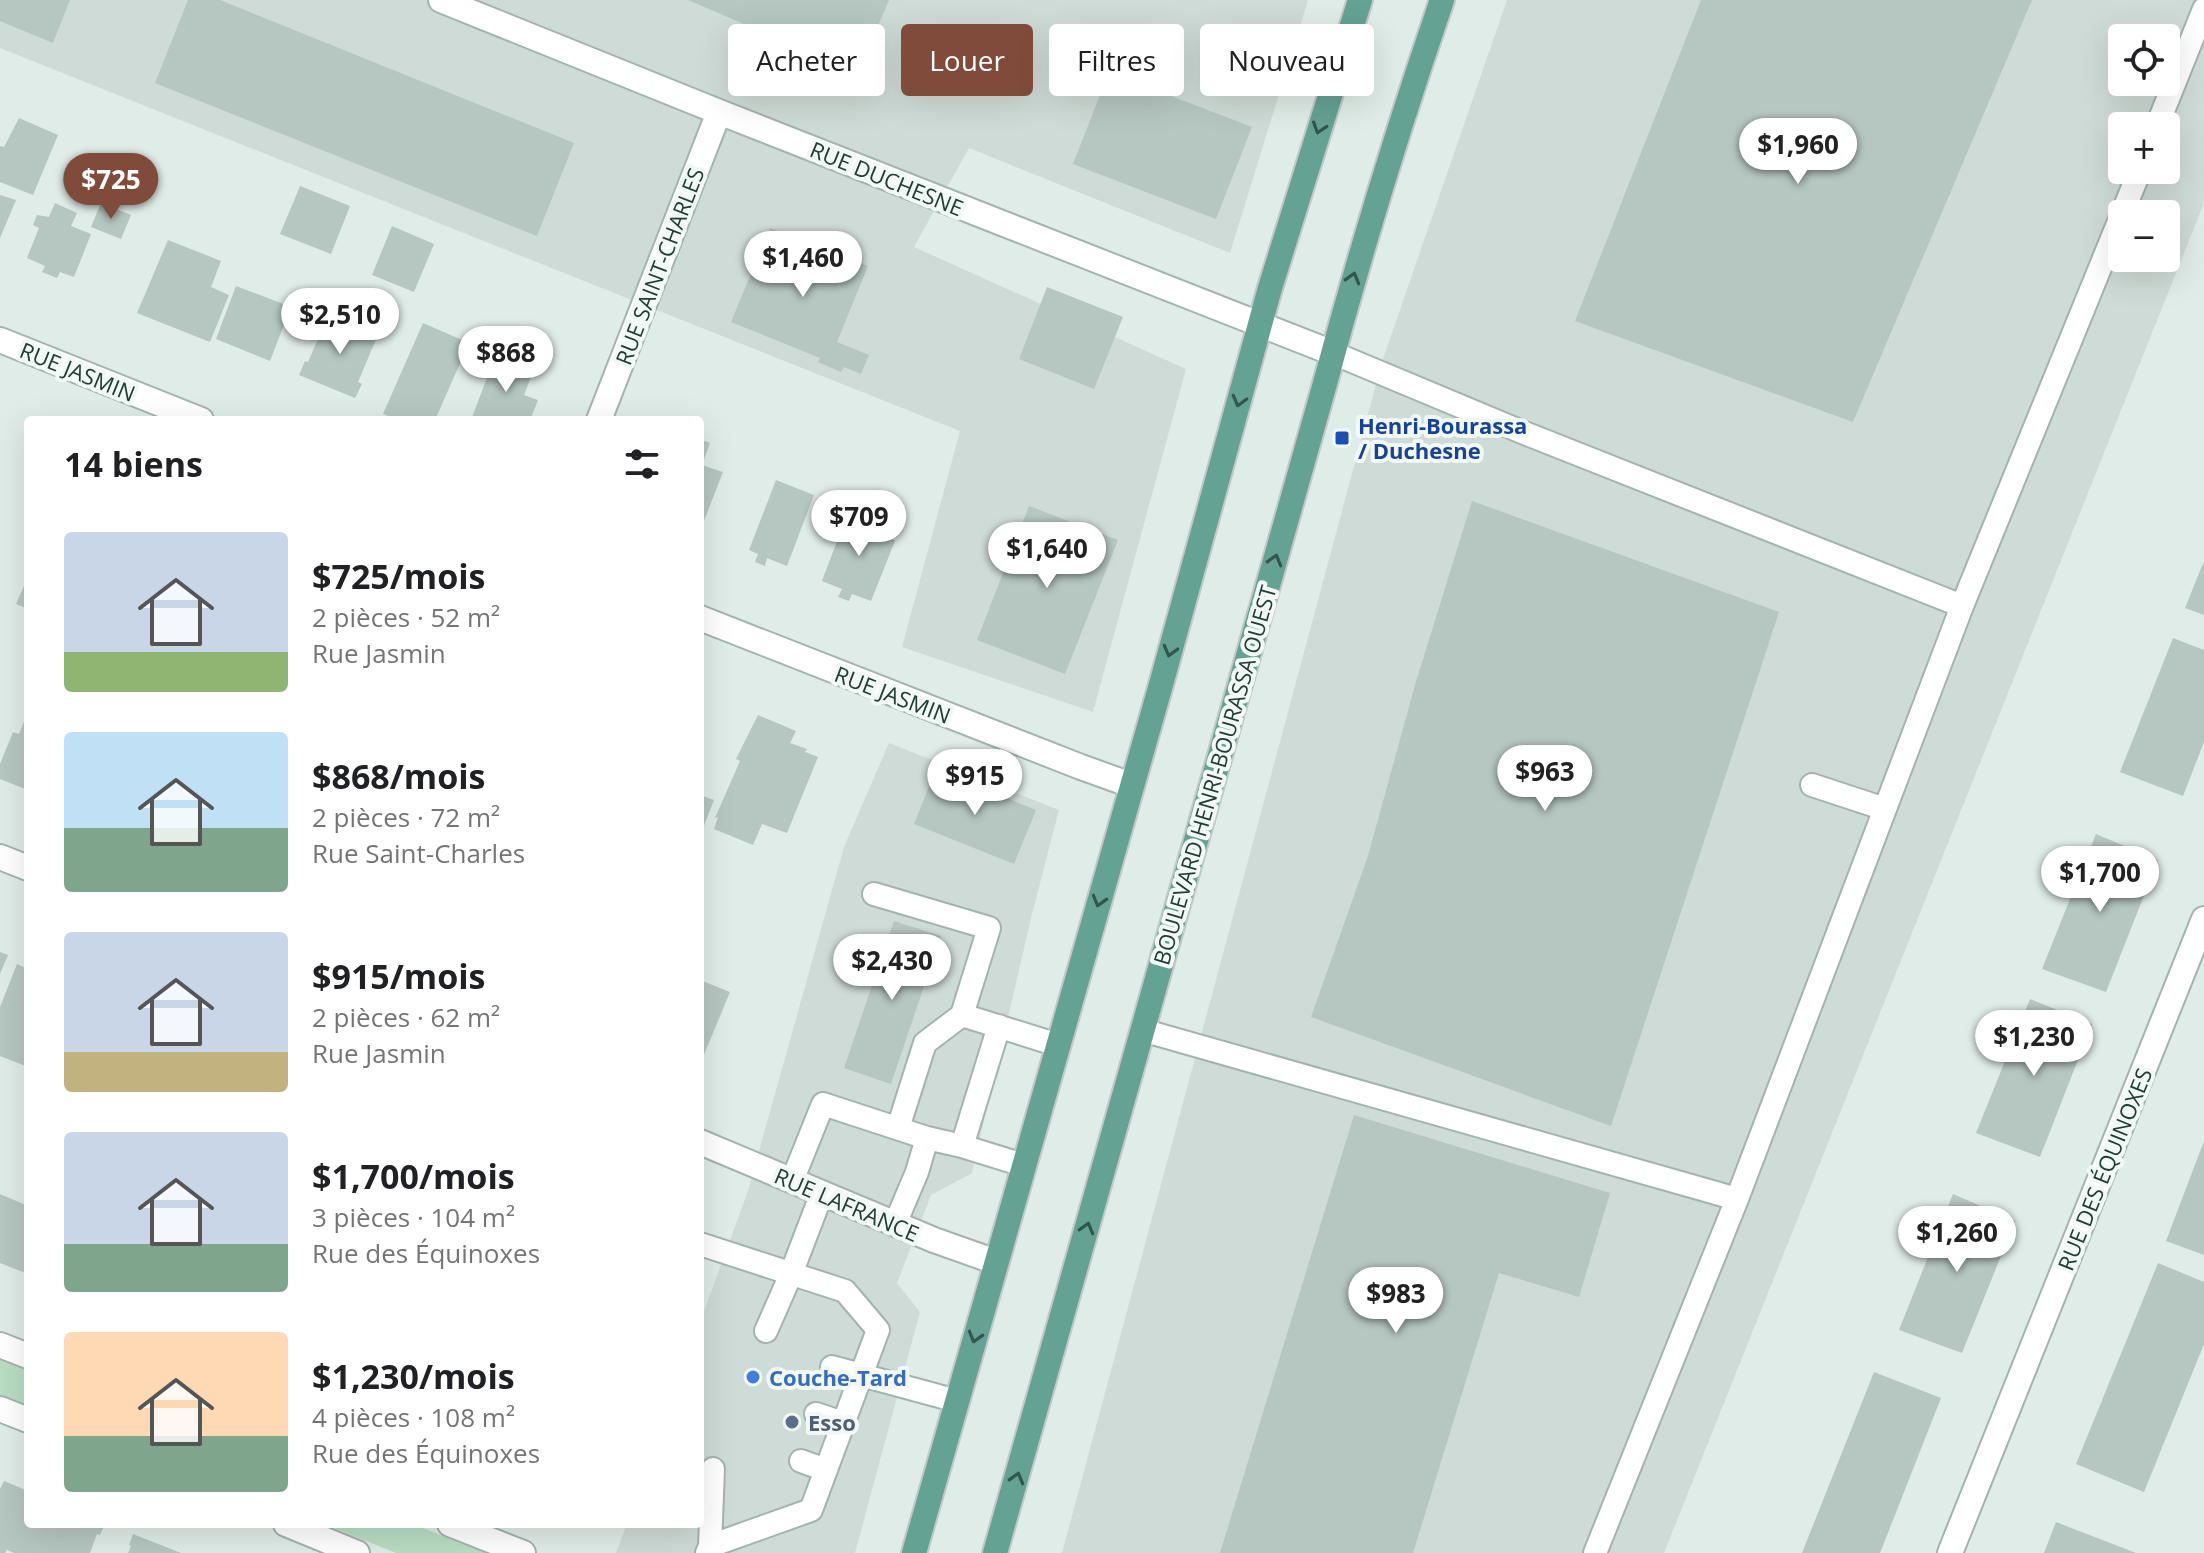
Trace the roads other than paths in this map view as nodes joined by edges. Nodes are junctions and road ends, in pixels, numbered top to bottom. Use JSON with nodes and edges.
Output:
{"nodes":[{"id":1,"x":441,"y":0,"type":"edge"},
{"id":2,"x":1360,"y":0,"type":"edge"},
{"id":3,"x":1442,"y":0,"type":"edge"},
{"id":4,"x":2204,"y":9,"type":"edge"},
{"id":5,"x":719,"y":112,"type":"junction"},
{"id":6,"x":2163,"y":112,"type":"edge"},
{"id":7,"x":2134,"y":184,"type":"edge"},
{"id":8,"x":1260,"y":325,"type":"junction"},
{"id":9,"x":0,"y":340,"type":"edge"},
{"id":10,"x":1333,"y":353,"type":"junction"},
{"id":11,"x":191,"y":416,"type":"edge"},
{"id":12,"x":601,"y":416,"type":"edge"},
{"id":13,"x":1962,"y":606,"type":"junction"},
{"id":14,"x":704,"y":620,"type":"edge"},
{"id":15,"x":1131,"y":785,"type":"junction"},
{"id":16,"x":1812,"y":785,"type":"dead end"},
{"id":17,"x":1885,"y":809,"type":"junction"},
{"id":18,"x":0,"y":857,"type":"edge"},
{"id":19,"x":24,"y":866,"type":"edge"},
{"id":20,"x":874,"y":894,"type":"dead end"},
{"id":21,"x":2204,"y":919,"type":"edge"},
{"id":22,"x":962,"y":1015,"type":"junction"},
{"id":23,"x":999,"y":1026,"type":"junction"},
{"id":24,"x":1142,"y":1030,"type":"junction"},
{"id":25,"x":1058,"y":1045,"type":"junction"},
{"id":26,"x":898,"y":1128,"type":"junction"},
{"id":27,"x":927,"y":1138,"type":"junction"},
{"id":28,"x":704,"y":1144,"type":"edge"},
{"id":29,"x":962,"y":1146,"type":"junction"},
{"id":30,"x":1023,"y":1165,"type":"junction"},
{"id":31,"x":792,"y":1181,"type":"junction"},
{"id":32,"x":822,"y":1193,"type":"junction"},
{"id":33,"x":1737,"y":1199,"type":"junction"},
{"id":34,"x":895,"y":1224,"type":"junction"},
{"id":35,"x":704,"y":1245,"type":"edge"},
{"id":36,"x":996,"y":1262,"type":"junction"},
{"id":37,"x":791,"y":1274,"type":"junction"},
{"id":38,"x":766,"y":1331,"type":"dead end"},
{"id":39,"x":0,"y":1345,"type":"edge"},
{"id":40,"x":24,"y":1354,"type":"edge"},
{"id":41,"x":832,"y":1367,"type":"dead end"},
{"id":42,"x":861,"y":1376,"type":"junction"},
{"id":43,"x":957,"y":1401,"type":"junction"},
{"id":44,"x":0,"y":1409,"type":"edge"},
{"id":45,"x":816,"y":1414,"type":"dead end"},
{"id":46,"x":24,"y":1418,"type":"edge"},
{"id":47,"x":843,"y":1423,"type":"junction"},
{"id":48,"x":801,"y":1461,"type":"dead end"},
{"id":49,"x":713,"y":1469,"type":"dead end"},
{"id":50,"x":826,"y":1470,"type":"junction"},
{"id":51,"x":296,"y":1528,"type":"edge"},
{"id":52,"x":460,"y":1528,"type":"edge"},
{"id":53,"x":708,"y":1550,"type":"edge"},
{"id":54,"x":357,"y":1553,"type":"edge"},
{"id":55,"x":523,"y":1553,"type":"edge"},
{"id":56,"x":914,"y":1553,"type":"edge"},
{"id":57,"x":995,"y":1553,"type":"edge"},
{"id":58,"x":1595,"y":1553,"type":"edge"},
{"id":59,"x":1950,"y":1553,"type":"edge"}],
"edges":[{"from":1,"to":5,"type":"street","name":"RUE DUCHESNE"},
{"from":2,"to":8,"type":"main road","one_way":true},
{"from":10,"to":3,"type":"main road","name":"BOULEVARD HENRI-BOURASSA OUEST","one_way":true},
{"from":4,"to":6,"type":"lane"},
{"from":5,"to":8,"type":"street","name":"RUE DUCHESNE"},
{"from":5,"to":12,"type":"street","name":"RUE SAINT-CHARLES"},
{"from":7,"to":13,"type":"lane"},
{"from":8,"to":10,"type":"street","name":"RUE DUCHESNE"},
{"from":8,"to":15,"type":"main road","one_way":true},
{"from":9,"to":11,"type":"street","name":"RUE JASMIN"},
{"from":10,"to":13,"type":"lane"},
{"from":24,"to":10,"type":"main road","name":"BOULEVARD HENRI-BOURASSA OUEST","one_way":true},
{"from":13,"to":17,"type":"lane"},
{"from":14,"to":15,"type":"street","name":"RUE JASMIN"},
{"from":15,"to":25,"type":"main road","one_way":true},
{"from":16,"to":17,"type":"lane"},
{"from":17,"to":33,"type":"lane"},
{"from":18,"to":19,"type":"street"},
{"from":20,"to":22,"type":"lane"},
{"from":21,"to":59,"type":"street","name":"RUE DES ÉQUINOXES"},
{"from":22,"to":23,"type":"lane"},
{"from":22,"to":26,"type":"lane"},
{"from":23,"to":25,"type":"lane"},
{"from":23,"to":29,"type":"lane"},
{"from":24,"to":33,"type":"lane"},
{"from":57,"to":24,"type":"main road","name":"BOULEVARD HENRI-BOURASSA OUEST","one_way":true},
{"from":25,"to":30,"type":"main road"},
{"from":26,"to":27,"type":"lane"},
{"from":26,"to":31,"type":"lane"},
{"from":27,"to":29,"type":"lane"},
{"from":27,"to":34,"type":"lane"},
{"from":28,"to":31,"type":"street","name":"RUE LAFRANCE"},
{"from":29,"to":30,"type":"lane"},
{"from":30,"to":36,"type":"main road"},
{"from":31,"to":32,"type":"street","name":"RUE LAFRANCE"},
{"from":32,"to":34,"type":"street","name":"RUE LAFRANCE"},
{"from":32,"to":37,"type":"lane"},
{"from":33,"to":58,"type":"lane"},
{"from":34,"to":36,"type":"street","name":"RUE LAFRANCE"},
{"from":35,"to":37,"type":"lane"},
{"from":36,"to":43,"type":"main road","one_way":true},
{"from":37,"to":38,"type":"lane"},
{"from":37,"to":42,"type":"lane"},
{"from":39,"to":40,"type":"street"},
{"from":41,"to":42,"type":"lane"},
{"from":42,"to":43,"type":"lane"},
{"from":42,"to":47,"type":"lane"},
{"from":43,"to":56,"type":"main road"},
{"from":44,"to":46,"type":"street"},
{"from":45,"to":47,"type":"lane"},
{"from":47,"to":50,"type":"lane"},
{"from":48,"to":50,"type":"lane"},
{"from":49,"to":53,"type":"lane"},
{"from":50,"to":53,"type":"lane"},
{"from":51,"to":54,"type":"street"},
{"from":52,"to":55,"type":"street"}]}
